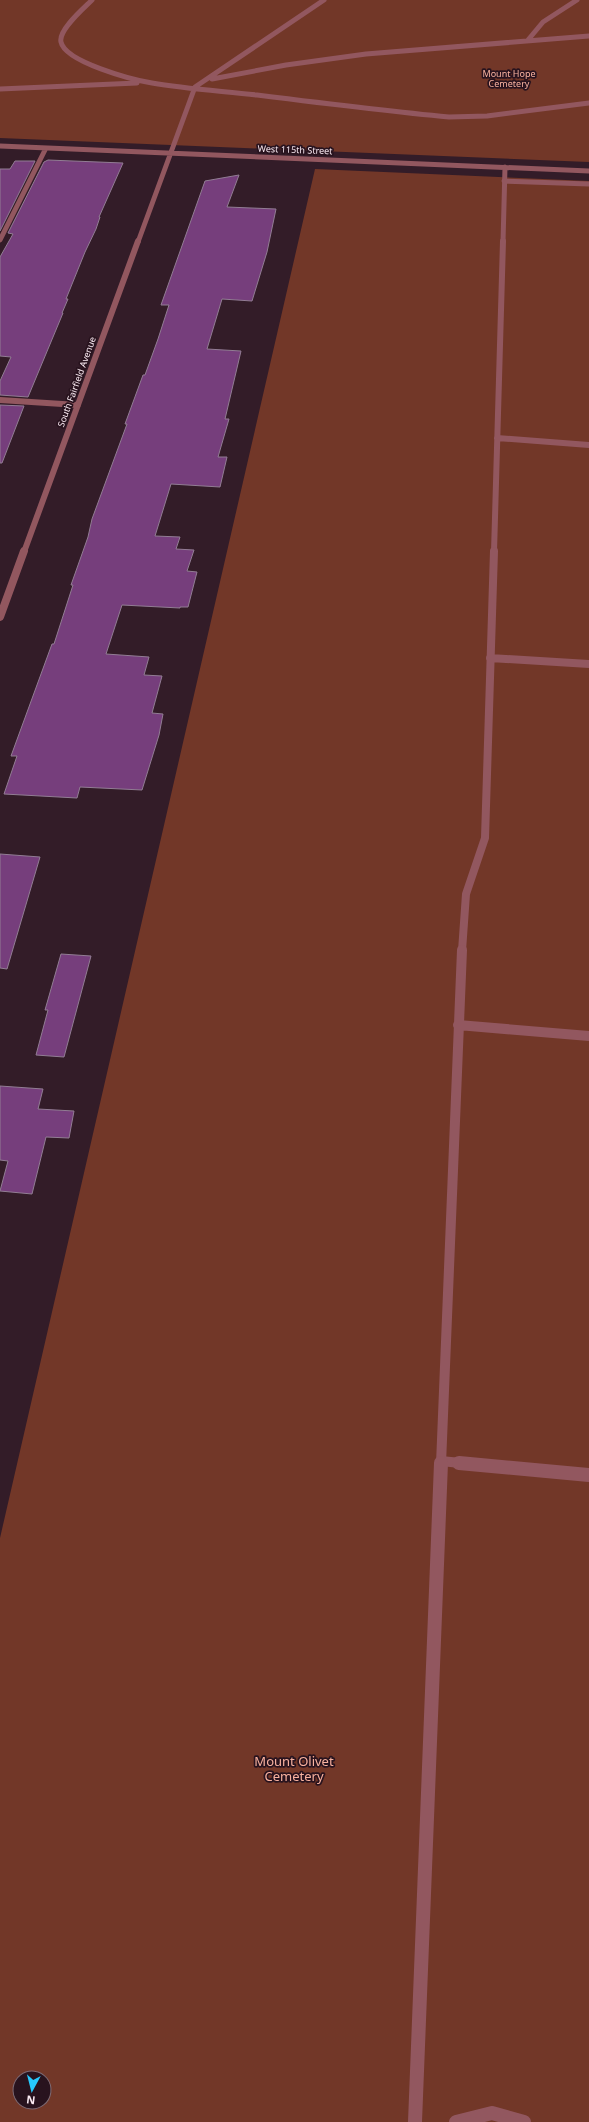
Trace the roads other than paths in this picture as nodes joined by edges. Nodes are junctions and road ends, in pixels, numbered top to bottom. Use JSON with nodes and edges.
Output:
{"nodes":[{"id":1,"x":92,"y":0,"type":"edge"},
{"id":2,"x":324,"y":0,"type":"edge"},
{"id":3,"x":578,"y":0,"type":"edge"},
{"id":4,"x":589,"y":36,"type":"edge"},
{"id":5,"x":528,"y":40,"type":"junction"},
{"id":6,"x":208,"y":80,"type":"junction"},
{"id":7,"x":151,"y":83,"type":"junction"},
{"id":8,"x":195,"y":87,"type":"junction"},
{"id":9,"x":0,"y":89,"type":"edge"},
{"id":10,"x":589,"y":103,"type":"edge"},
{"id":11,"x":0,"y":146,"type":"edge"},
{"id":12,"x":46,"y":148,"type":"junction"},
{"id":13,"x":170,"y":153,"type":"junction"},
{"id":14,"x":505,"y":167,"type":"junction"},
{"id":15,"x":589,"y":171,"type":"edge"},
{"id":16,"x":504,"y":181,"type":"junction"},
{"id":17,"x":589,"y":184,"type":"edge"},
{"id":18,"x":0,"y":240,"type":"edge"},
{"id":19,"x":0,"y":400,"type":"edge"},
{"id":20,"x":78,"y":405,"type":"junction"},
{"id":21,"x":497,"y":438,"type":"junction"},
{"id":22,"x":589,"y":445,"type":"edge"},
{"id":23,"x":0,"y":617,"type":"edge"},
{"id":24,"x":490,"y":658,"type":"junction"},
{"id":25,"x":589,"y":664,"type":"edge"},
{"id":26,"x":458,"y":1025,"type":"junction"},
{"id":27,"x":589,"y":1036,"type":"edge"},
{"id":28,"x":441,"y":1461,"type":"junction"},
{"id":29,"x":589,"y":1475,"type":"edge"},
{"id":30,"x":415,"y":2122,"type":"edge"},
{"id":31,"x":456,"y":2122,"type":"edge"},
{"id":32,"x":524,"y":2122,"type":"edge"}],
"edges":[{"from":1,"to":7,"type":"street"},
{"from":2,"to":6,"type":"street"},
{"from":3,"to":5,"type":"street"},
{"from":4,"to":5,"type":"street"},
{"from":5,"to":6,"type":"street"},
{"from":6,"to":8,"type":"street"},
{"from":7,"to":8,"type":"street"},
{"from":7,"to":9,"type":"street"},
{"from":8,"to":10,"type":"street"},
{"from":8,"to":13,"type":"street","name":"South Fairfield Avenue"},
{"from":11,"to":12,"type":"street","name":"West 115th Street"},
{"from":12,"to":13,"type":"street","name":"West 115th Street"},
{"from":12,"to":18,"type":"street"},
{"from":13,"to":14,"type":"street","name":"West 115th Street"},
{"from":13,"to":20,"type":"street","name":"South Fairfield Avenue"},
{"from":14,"to":15,"type":"street","name":"West 115th Street"},
{"from":14,"to":16,"type":"street"},
{"from":16,"to":17,"type":"street"},
{"from":16,"to":21,"type":"street"},
{"from":19,"to":20,"type":"street"},
{"from":20,"to":23,"type":"street","name":"South Fairfield Avenue"},
{"from":21,"to":22,"type":"street"},
{"from":21,"to":24,"type":"street"},
{"from":24,"to":25,"type":"street"},
{"from":24,"to":26,"type":"street"},
{"from":26,"to":27,"type":"street"},
{"from":26,"to":28,"type":"street"},
{"from":28,"to":29,"type":"street"},
{"from":28,"to":30,"type":"street"},
{"from":31,"to":32,"type":"street"}]}
